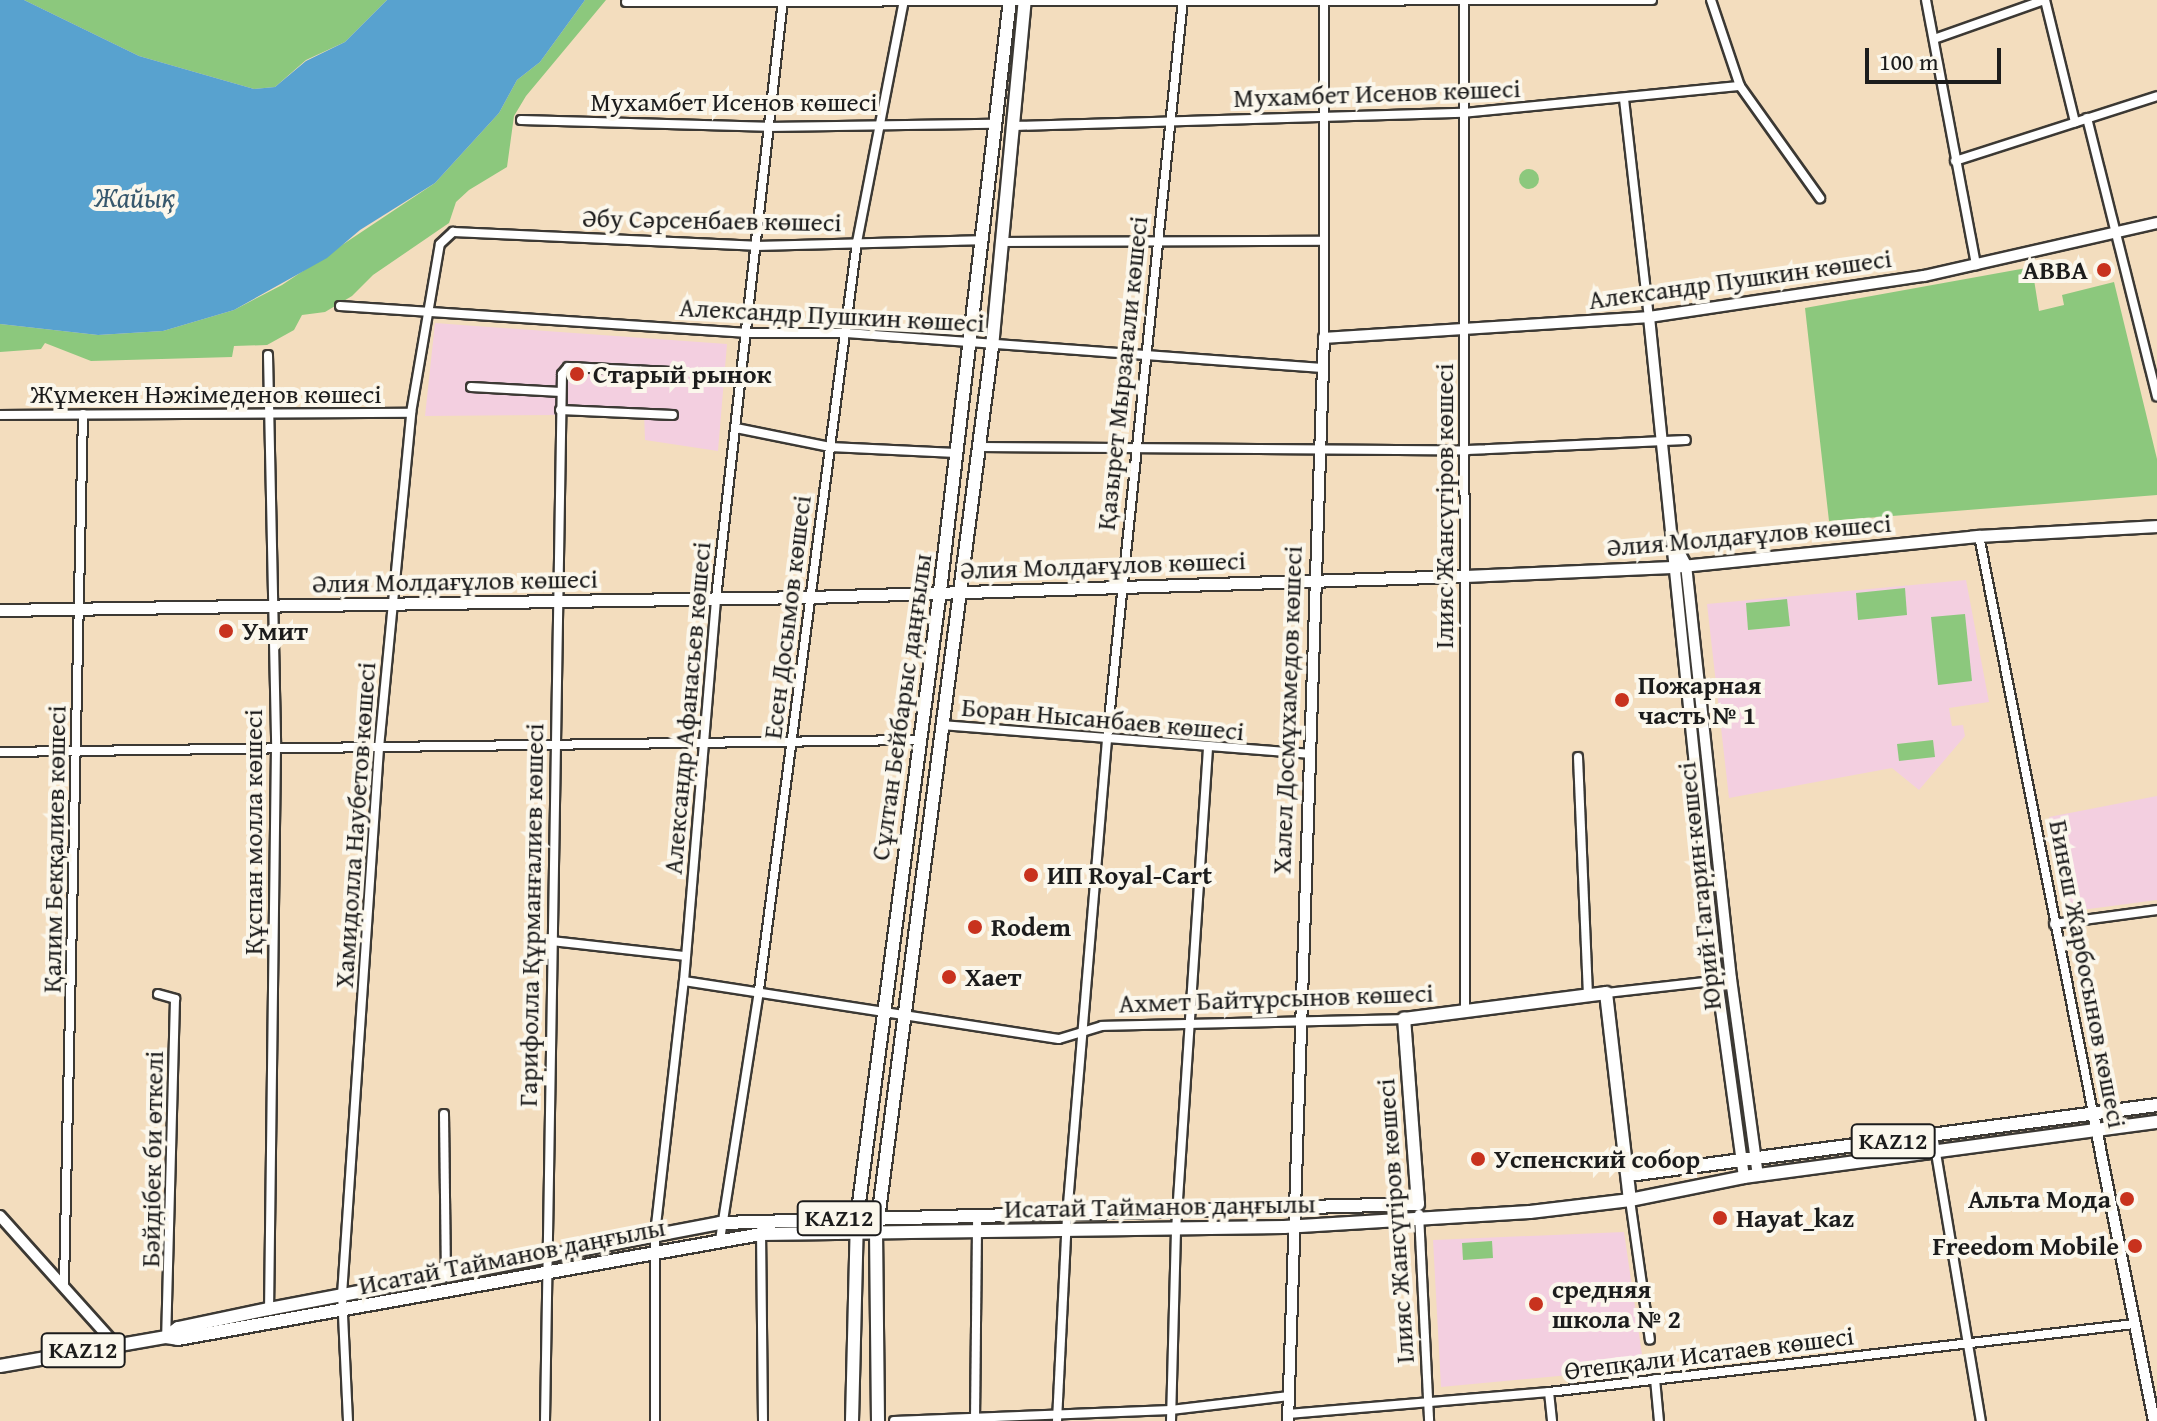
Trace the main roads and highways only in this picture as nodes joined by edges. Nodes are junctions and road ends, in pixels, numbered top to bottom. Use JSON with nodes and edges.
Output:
{"nodes":[{"id":1,"x":1009,"y":2,"type":"edge"},
{"id":2,"x":1025,"y":2,"type":"edge"},
{"id":3,"x":2157,"y":526,"type":"edge"},
{"id":4,"x":940,"y":591,"type":"junction"},
{"id":5,"x":962,"y":591,"type":"junction"},
{"id":6,"x":0,"y":610,"type":"edge"},
{"id":7,"x":900,"y":872,"type":"junction"},
{"id":8,"x":922,"y":875,"type":"junction"},
{"id":9,"x":1404,"y":1019,"type":"joint"},
{"id":10,"x":2157,"y":1105,"type":"edge"},
{"id":11,"x":2157,"y":1122,"type":"edge"},
{"id":12,"x":1629,"y":1175,"type":"junction"},
{"id":13,"x":1630,"y":1200,"type":"junction"},
{"id":14,"x":1418,"y":1204,"type":"joint"},
{"id":15,"x":857,"y":1218,"type":"junction"},
{"id":16,"x":878,"y":1218,"type":"junction"},
{"id":17,"x":856,"y":1234,"type":"junction"},
{"id":18,"x":876,"y":1234,"type":"junction"},
{"id":19,"x":166,"y":1337,"type":"junction"},
{"id":20,"x":0,"y":1366,"type":"edge"},
{"id":21,"x":852,"y":1421,"type":"edge"},
{"id":22,"x":878,"y":1421,"type":"edge"}],
"edges":[{"from":1,"to":4,"type":"main road","name":"Сұлтан Бейбарыс даңғылы"},
{"from":2,"to":5,"type":"main road","name":"Сұлтан Бейбарыс даңғылы"},
{"from":3,"to":5,"type":"main road","name":"Әлия Молдағұлов көшесі"},
{"from":4,"to":5,"type":"main road","name":"Әлия Молдағұлов көшесі"},
{"from":4,"to":6,"type":"main road","name":"Әлия Молдағұлов көшесі"},
{"from":4,"to":7,"type":"main road","name":"Сұлтан Бейбарыс даңғылы"},
{"from":5,"to":8,"type":"main road","name":"Сұлтан Бейбарыс даңғылы"},
{"from":7,"to":8,"type":"main road"},
{"from":7,"to":15,"type":"main road","name":"Сұлтан Бейбарыс даңғылы"},
{"from":8,"to":16,"type":"main road","name":"Сұлтан Бейбарыс даңғылы"},
{"from":9,"to":12,"type":"main road","name":"Ахмет Байтұрсынов көшесі"},
{"from":9,"to":14,"type":"main road","name":"Ілияс Жансүгіров көшесі"},
{"from":10,"to":12,"type":"main road","number":"KAZ12"},
{"from":11,"to":13,"type":"main road","name":"Исатай Тайманов даңғылы","number":"KAZ12"},
{"from":12,"to":13,"type":"main road"},
{"from":13,"to":18,"type":"main road","name":"Исатай Тайманов даңғылы","number":"KAZ12"},
{"from":14,"to":16,"type":"main road","name":"Исатай Тайманов даңғылы","number":"KAZ12"},
{"from":15,"to":16,"type":"main road","name":"Исатай Тайманов даңғылы","number":"KAZ12"},
{"from":15,"to":17,"type":"main road","name":"Сұлтан Бейбарыс даңғылы"},
{"from":15,"to":19,"type":"main road","name":"Исатай Тайманов даңғылы","number":"KAZ12"},
{"from":16,"to":18,"type":"main road","name":"Сұлтан Бейбарыс даңғылы"},
{"from":17,"to":18,"type":"main road","name":"Исатай Тайманов даңғылы","number":"KAZ12"},
{"from":17,"to":19,"type":"main road","name":"Исатай Тайманов даңғылы","number":"KAZ12"},
{"from":17,"to":21,"type":"main road","name":"Сұлтан Бейбарыс даңғылы"},
{"from":18,"to":22,"type":"main road","name":"Сұлтан Бейбарыс даңғылы"},
{"from":19,"to":20,"type":"main road","name":"Исатай Тайманов даңғылы","number":"KAZ12"}]}
